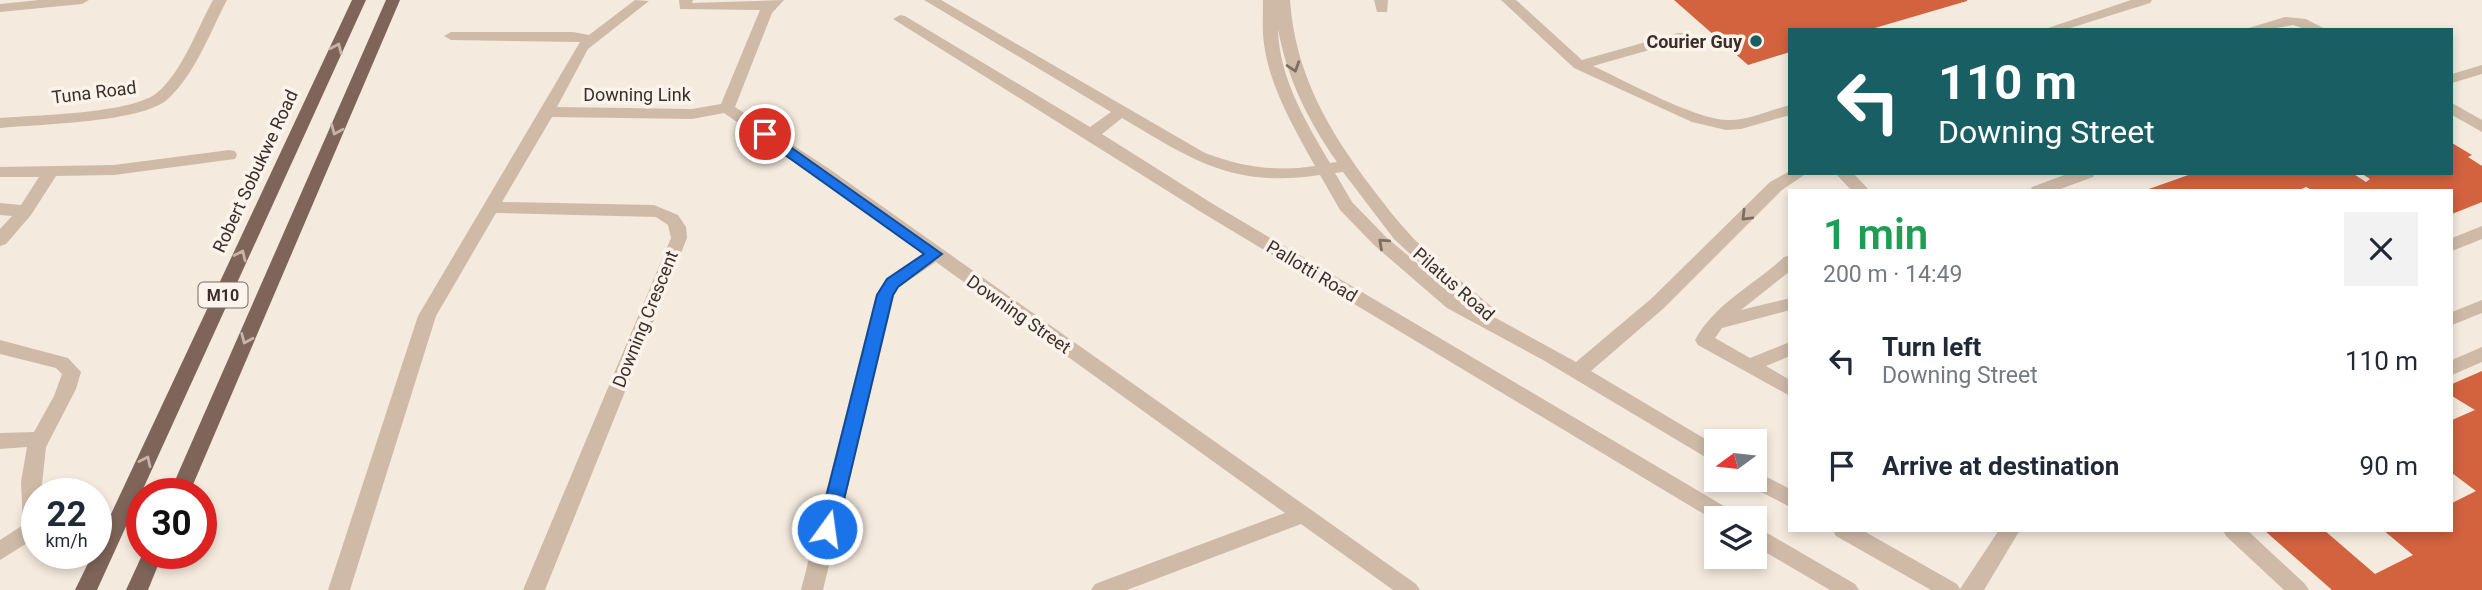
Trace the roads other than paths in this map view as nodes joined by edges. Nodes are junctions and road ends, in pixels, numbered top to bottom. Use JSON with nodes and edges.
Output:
{"nodes":[{"id":1,"x":82,"y":0,"type":"edge"},
{"id":2,"x":220,"y":0,"type":"edge"},
{"id":3,"x":359,"y":0,"type":"edge"},
{"id":4,"x":393,"y":0,"type":"edge"},
{"id":5,"x":687,"y":0,"type":"edge"},
{"id":6,"x":931,"y":0,"type":"edge"},
{"id":7,"x":1270,"y":0,"type":"edge"},
{"id":8,"x":1283,"y":0,"type":"edge"},
{"id":9,"x":1508,"y":0,"type":"edge"},
{"id":10,"x":2145,"y":0,"type":"edge"},
{"id":11,"x":642,"y":1,"type":"edge"},
{"id":12,"x":773,"y":3,"type":"edge"},
{"id":13,"x":0,"y":8,"type":"edge"},
{"id":14,"x":900,"y":19,"type":"dead end"},
{"id":15,"x":2055,"y":28,"type":"edge"},
{"id":16,"x":2257,"y":28,"type":"edge"},
{"id":17,"x":2316,"y":28,"type":"edge"},
{"id":18,"x":451,"y":36,"type":"dead end"},
{"id":19,"x":1683,"y":36,"type":"dead end"},
{"id":20,"x":589,"y":39,"type":"junction"},
{"id":21,"x":1580,"y":65,"type":"junction"},
{"id":22,"x":2482,"y":69,"type":"edge"},
{"id":23,"x":2453,"y":79,"type":"edge"},
{"id":24,"x":727,"y":108,"type":"junction"},
{"id":25,"x":2453,"y":109,"type":"edge"},
{"id":26,"x":1122,"y":111,"type":"junction"},
{"id":27,"x":1788,"y":111,"type":"edge"},
{"id":28,"x":547,"y":112,"type":"junction"},
{"id":29,"x":0,"y":122,"type":"edge"},
{"id":30,"x":2482,"y":127,"type":"edge"},
{"id":31,"x":1091,"y":134,"type":"junction"},
{"id":32,"x":229,"y":155,"type":"dead end"},
{"id":33,"x":1346,"y":166,"type":"junction"},
{"id":34,"x":1325,"y":169,"type":"junction"},
{"id":35,"x":0,"y":172,"type":"edge"},
{"id":36,"x":50,"y":173,"type":"junction"},
{"id":37,"x":1795,"y":175,"type":"edge"},
{"id":38,"x":1845,"y":175,"type":"edge"},
{"id":39,"x":2082,"y":175,"type":"edge"},
{"id":40,"x":1860,"y":189,"type":"edge"},
{"id":41,"x":2043,"y":189,"type":"edge"},
{"id":42,"x":491,"y":207,"type":"junction"},
{"id":43,"x":0,"y":209,"type":"edge"},
{"id":44,"x":25,"y":211,"type":"junction"},
{"id":45,"x":2482,"y":232,"type":"edge"},
{"id":46,"x":0,"y":240,"type":"edge"},
{"id":47,"x":2453,"y":245,"type":"edge"},
{"id":48,"x":935,"y":254,"type":"junction"},
{"id":49,"x":1786,"y":275,"type":"edge"},
{"id":50,"x":1788,"y":305,"type":"edge"},
{"id":51,"x":2482,"y":306,"type":"edge"},
{"id":52,"x":2453,"y":319,"type":"edge"},
{"id":53,"x":1720,"y":322,"type":"junction"},
{"id":54,"x":1511,"y":334,"type":"junction"},
{"id":55,"x":0,"y":347,"type":"edge"},
{"id":56,"x":1788,"y":350,"type":"edge"},
{"id":57,"x":2482,"y":354,"type":"edge"},
{"id":58,"x":1748,"y":366,"type":"junction"},
{"id":59,"x":2453,"y":368,"type":"edge"},
{"id":60,"x":1576,"y":373,"type":"junction"},
{"id":61,"x":1788,"y":388,"type":"edge"},
{"id":62,"x":39,"y":439,"type":"junction"},
{"id":63,"x":0,"y":440,"type":"edge"},
{"id":64,"x":1704,"y":448,"type":"edge"},
{"id":65,"x":185,"y":478,"type":"edge"},
{"id":66,"x":1768,"y":486,"type":"edge"},
{"id":67,"x":1788,"y":498,"type":"edge"},
{"id":68,"x":1707,"y":506,"type":"edge"},
{"id":69,"x":1303,"y":515,"type":"junction"},
{"id":70,"x":1847,"y":532,"type":"edge"},
{"id":71,"x":2009,"y":532,"type":"edge"},
{"id":72,"x":2235,"y":532,"type":"edge"},
{"id":73,"x":1767,"y":542,"type":"edge"},
{"id":74,"x":0,"y":551,"type":"edge"},
{"id":75,"x":146,"y":569,"type":"edge"},
{"id":76,"x":2289,"y":587,"type":"edge"},
{"id":77,"x":86,"y":590,"type":"edge"},
{"id":78,"x":136,"y":590,"type":"edge"},
{"id":79,"x":339,"y":590,"type":"edge"},
{"id":80,"x":534,"y":590,"type":"edge"},
{"id":81,"x":812,"y":590,"type":"edge"},
{"id":82,"x":1102,"y":590,"type":"edge"},
{"id":83,"x":1409,"y":590,"type":"edge"},
{"id":84,"x":1847,"y":590,"type":"edge"},
{"id":85,"x":1950,"y":590,"type":"edge"},
{"id":86,"x":1970,"y":590,"type":"edge"}],
"edges":[{"from":1,"to":13,"type":"street"},
{"from":2,"to":29,"type":"street","name":"Tuna Road"},
{"from":77,"to":3,"type":"main road","name":"Robert Sobukwe Road","number":"M10","one_way":true},
{"from":4,"to":65,"type":"main road","number":"M10","one_way":true},
{"from":5,"to":12,"type":"street"},
{"from":6,"to":26,"type":"street"},
{"from":7,"to":34,"type":"street","name":"Pilatus Road"},
{"from":8,"to":33,"type":"street","name":"Pilatus Road","one_way":true},
{"from":9,"to":21,"type":"street"},
{"from":10,"to":15,"type":"street"},
{"from":11,"to":20,"type":"street"},
{"from":12,"to":24,"type":"street"},
{"from":14,"to":31,"type":"street","name":"Pallotti Road"},
{"from":16,"to":17,"type":"street"},
{"from":18,"to":20,"type":"street"},
{"from":19,"to":21,"type":"street"},
{"from":20,"to":28,"type":"street"},
{"from":21,"to":27,"type":"street"},
{"from":22,"to":23,"type":"street"},
{"from":24,"to":28,"type":"street","name":"Downing Link"},
{"from":24,"to":48,"type":"street","name":"Downing Street"},
{"from":25,"to":30,"type":"street"},
{"from":26,"to":31,"type":"street"},
{"from":26,"to":34,"type":"street"},
{"from":28,"to":42,"type":"street"},
{"from":31,"to":68,"type":"street","name":"Pallotti Road"},
{"from":32,"to":36,"type":"street"},
{"from":33,"to":34,"type":"street"},
{"from":33,"to":54,"type":"street","name":"Pilatus Road"},
{"from":54,"to":34,"type":"street","name":"Pilatus Road","one_way":true},
{"from":35,"to":36,"type":"street"},
{"from":36,"to":44,"type":"street"},
{"from":37,"to":60,"type":"street","one_way":true},
{"from":38,"to":40,"type":"street"},
{"from":39,"to":41,"type":"street"},
{"from":42,"to":79,"type":"street"},
{"from":42,"to":80,"type":"street","name":"Downing Crescent"},
{"from":43,"to":44,"type":"street"},
{"from":44,"to":46,"type":"street"},
{"from":45,"to":47,"type":"street"},
{"from":48,"to":69,"type":"street","name":"Downing Street"},
{"from":48,"to":81,"type":"street"},
{"from":49,"to":53,"type":"street"},
{"from":50,"to":53,"type":"street"},
{"from":51,"to":52,"type":"street"},
{"from":53,"to":58,"type":"street"},
{"from":54,"to":60,"type":"street"},
{"from":55,"to":62,"type":"street"},
{"from":56,"to":58,"type":"street"},
{"from":57,"to":59,"type":"street"},
{"from":58,"to":61,"type":"street"},
{"from":60,"to":64,"type":"street"},
{"from":62,"to":63,"type":"street"},
{"from":62,"to":74,"type":"street"},
{"from":66,"to":67,"type":"street"},
{"from":69,"to":82,"type":"street"},
{"from":69,"to":83,"type":"street","name":"Downing Street"},
{"from":70,"to":85,"type":"street"},
{"from":71,"to":86,"type":"street"},
{"from":72,"to":76,"type":"street"},
{"from":73,"to":84,"type":"street"},
{"from":75,"to":78,"type":"main road"}]}
